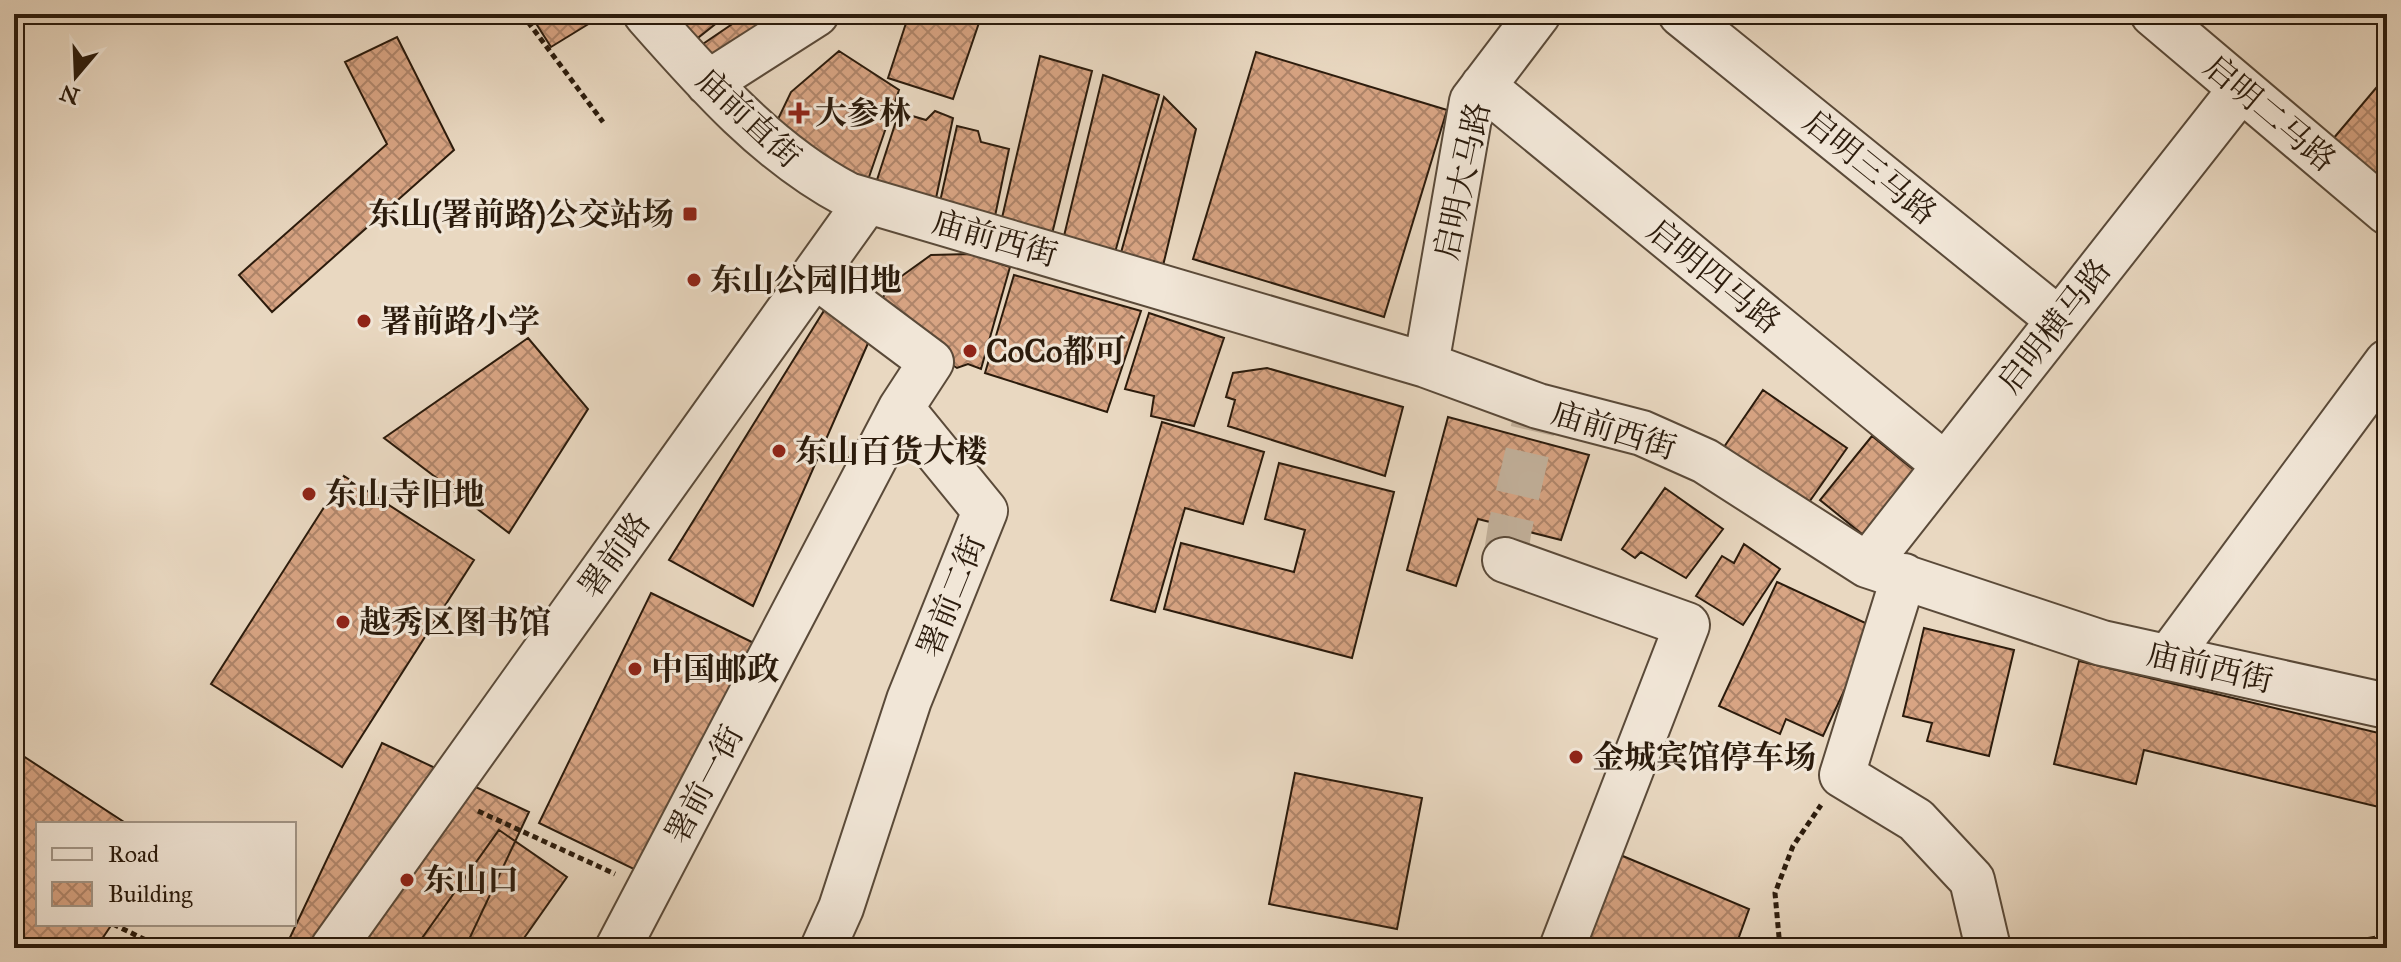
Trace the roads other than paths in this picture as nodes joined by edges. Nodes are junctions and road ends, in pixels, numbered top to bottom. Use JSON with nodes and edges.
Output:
{"nodes":[{"id":1,"x":646,"y":14,"type":"edge"},
{"id":2,"x":816,"y":14,"type":"edge"},
{"id":3,"x":1538,"y":14,"type":"edge"},
{"id":4,"x":1681,"y":14,"type":"edge"},
{"id":5,"x":2153,"y":14,"type":"edge"},
{"id":6,"x":708,"y":83,"type":"junction"},
{"id":7,"x":1483,"y":86,"type":"junction"},
{"id":8,"x":2241,"y":89,"type":"junction"},
{"id":9,"x":867,"y":201,"type":"junction"},
{"id":10,"x":2387,"y":212,"type":"edge"},
{"id":11,"x":816,"y":276,"type":"junction"},
{"id":12,"x":2059,"y":320,"type":"junction"},
{"id":13,"x":2387,"y":362,"type":"edge"},
{"id":14,"x":1426,"y":365,"type":"junction"},
{"id":15,"x":901,"y":408,"type":"junction"},
{"id":16,"x":1945,"y":465,"type":"junction"},
{"id":17,"x":1505,"y":560,"type":"dead end"},
{"id":18,"x":1885,"y":570,"type":"junction"},
{"id":19,"x":2168,"y":658,"type":"junction"},
{"id":20,"x":2387,"y":706,"type":"edge"},
{"id":21,"x":333,"y":948,"type":"edge"},
{"id":22,"x":618,"y":948,"type":"edge"},
{"id":23,"x":823,"y":948,"type":"edge"},
{"id":24,"x":1562,"y":948,"type":"edge"},
{"id":25,"x":1988,"y":948,"type":"edge"}],
"edges":[{"from":1,"to":6,"type":"street","name":"庙前直街"},
{"from":2,"to":6,"type":"street"},
{"from":3,"to":7,"type":"street","name":"启明大马路"},
{"from":4,"to":12,"type":"street","name":"启明三马路"},
{"from":5,"to":8,"type":"street","name":"启明二马路"},
{"from":6,"to":9,"type":"street","name":"庙前直街"},
{"from":7,"to":14,"type":"street","name":"启明大马路"},
{"from":7,"to":16,"type":"street","name":"启明四马路"},
{"from":8,"to":10,"type":"street","name":"启明二马路"},
{"from":8,"to":12,"type":"street","name":"启明横马路"},
{"from":9,"to":11,"type":"street","name":"署前路"},
{"from":9,"to":14,"type":"street","name":"庙前西街"},
{"from":11,"to":15,"type":"street"},
{"from":11,"to":21,"type":"street","name":"署前路"},
{"from":12,"to":16,"type":"street","name":"启明横马路"},
{"from":13,"to":19,"type":"street"},
{"from":14,"to":18,"type":"street","name":"庙前西街"},
{"from":15,"to":22,"type":"street","name":"署前一街"},
{"from":15,"to":23,"type":"street","name":"署前二街"},
{"from":16,"to":18,"type":"street","name":"启明横马路"},
{"from":17,"to":24,"type":"street"},
{"from":18,"to":19,"type":"street","name":"庙前西街"},
{"from":18,"to":25,"type":"street"},
{"from":19,"to":20,"type":"street","name":"庙前西街"}]}
